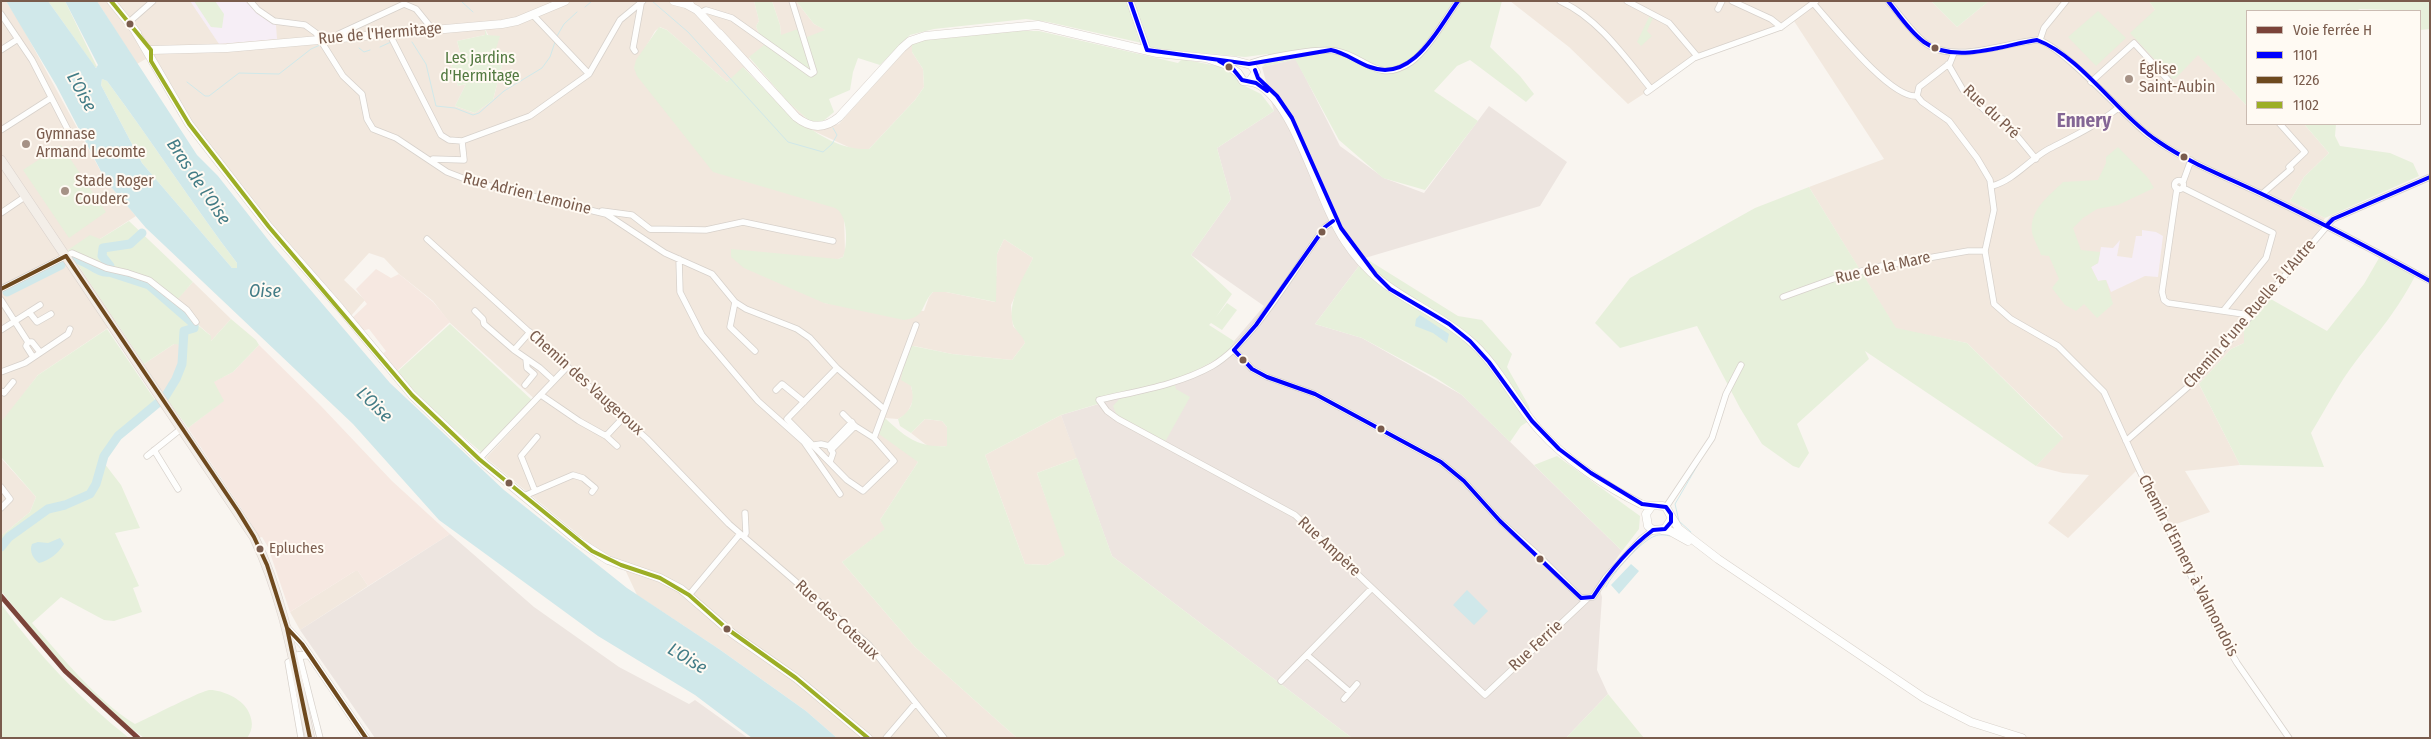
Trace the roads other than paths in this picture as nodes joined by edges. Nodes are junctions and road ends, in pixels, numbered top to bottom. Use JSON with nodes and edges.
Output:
{"nodes":[{"id":1,"x":111,"y":1,"type":"edge"},
{"id":2,"x":153,"y":1,"type":"edge"},
{"id":3,"x":250,"y":1,"type":"edge"},
{"id":4,"x":564,"y":1,"type":"edge"},
{"id":5,"x":674,"y":1,"type":"edge"},
{"id":6,"x":792,"y":1,"type":"edge"},
{"id":7,"x":1130,"y":1,"type":"edge"},
{"id":8,"x":1458,"y":1,"type":"edge"},
{"id":9,"x":1560,"y":1,"type":"edge"},
{"id":10,"x":1627,"y":1,"type":"edge"},
{"id":11,"x":1722,"y":1,"type":"edge"},
{"id":12,"x":1732,"y":1,"type":"edge"},
{"id":13,"x":1888,"y":1,"type":"edge"},
{"id":14,"x":2066,"y":1,"type":"edge"},
{"id":15,"x":642,"y":2,"type":"edge"},
{"id":16,"x":1814,"y":2,"type":"edge"},
{"id":17,"x":1718,"y":10,"type":"dead end"},
{"id":18,"x":701,"y":12,"type":"junction"},
{"id":19,"x":1,"y":14,"type":"edge"},
{"id":20,"x":531,"y":16,"type":"junction"},
{"id":21,"x":131,"y":26,"type":"junction"},
{"id":22,"x":1781,"y":27,"type":"junction"},
{"id":23,"x":433,"y":30,"type":"junction"},
{"id":24,"x":389,"y":33,"type":"junction"},
{"id":25,"x":339,"y":36,"type":"junction"},
{"id":26,"x":18,"y":39,"type":"junction"},
{"id":27,"x":321,"y":39,"type":"junction"},
{"id":28,"x":2040,"y":40,"type":"junction"},
{"id":29,"x":1,"y":50,"type":"edge"},
{"id":30,"x":1148,"y":50,"type":"junction"},
{"id":31,"x":634,"y":51,"type":"dead end"},
{"id":32,"x":150,"y":53,"type":"junction"},
{"id":33,"x":1954,"y":53,"type":"junction"},
{"id":34,"x":1697,"y":56,"type":"junction"},
{"id":35,"x":1209,"y":58,"type":"junction"},
{"id":36,"x":1267,"y":59,"type":"junction"},
{"id":37,"x":1247,"y":64,"type":"junction"},
{"id":38,"x":1948,"y":64,"type":"junction"},
{"id":39,"x":1256,"y":72,"type":"junction"},
{"id":40,"x":1238,"y":73,"type":"junction"},
{"id":41,"x":589,"y":74,"type":"junction"},
{"id":42,"x":1250,"y":81,"type":"junction"},
{"id":43,"x":2169,"y":81,"type":"dead end"},
{"id":44,"x":2091,"y":82,"type":"junction"},
{"id":45,"x":1917,"y":96,"type":"junction"},
{"id":46,"x":51,"y":98,"type":"junction"},
{"id":47,"x":2118,"y":108,"type":"junction"},
{"id":48,"x":2281,"y":125,"type":"edge"},
{"id":49,"x":1,"y":130,"type":"edge"},
{"id":50,"x":69,"y":132,"type":"dead end"},
{"id":51,"x":462,"y":141,"type":"junction"},
{"id":52,"x":2036,"y":158,"type":"junction"},
{"id":53,"x":433,"y":159,"type":"dead end"},
{"id":54,"x":1,"y":160,"type":"edge"},
{"id":55,"x":2191,"y":160,"type":"junction"},
{"id":56,"x":2430,"y":177,"type":"edge"},
{"id":57,"x":1992,"y":186,"type":"junction"},
{"id":58,"x":2181,"y":186,"type":"junction"},
{"id":59,"x":2262,"y":194,"type":"junction"},
{"id":60,"x":26,"y":196,"type":"junction"},
{"id":61,"x":598,"y":211,"type":"junction"},
{"id":62,"x":1,"y":213,"type":"edge"},
{"id":63,"x":1335,"y":220,"type":"junction"},
{"id":64,"x":2326,"y":225,"type":"junction"},
{"id":65,"x":650,"y":229,"type":"junction"},
{"id":66,"x":427,"y":239,"type":"dead end"},
{"id":67,"x":645,"y":240,"type":"junction"},
{"id":68,"x":834,"y":242,"type":"dead end"},
{"id":69,"x":1985,"y":251,"type":"junction"},
{"id":70,"x":66,"y":256,"type":"junction"},
{"id":71,"x":679,"y":260,"type":"junction"},
{"id":72,"x":2430,"y":281,"type":"edge"},
{"id":73,"x":1,"y":289,"type":"edge"},
{"id":74,"x":1783,"y":297,"type":"dead end"},
{"id":75,"x":1,"y":300,"type":"edge"},
{"id":76,"x":735,"y":302,"type":"junction"},
{"id":77,"x":40,"y":305,"type":"dead end"},
{"id":78,"x":2224,"y":310,"type":"junction"},
{"id":79,"x":475,"y":311,"type":"dead end"},
{"id":80,"x":28,"y":312,"type":"junction"},
{"id":81,"x":51,"y":314,"type":"dead end"},
{"id":82,"x":2250,"y":315,"type":"junction"},
{"id":83,"x":14,"y":321,"type":"junction"},
{"id":84,"x":196,"y":322,"type":"dead end"},
{"id":85,"x":916,"y":325,"type":"dead end"},
{"id":86,"x":70,"y":329,"type":"dead end"},
{"id":87,"x":1,"y":330,"type":"edge"},
{"id":88,"x":530,"y":332,"type":"junction"},
{"id":89,"x":28,"y":342,"type":"junction"},
{"id":90,"x":514,"y":350,"type":"junction"},
{"id":91,"x":1234,"y":350,"type":"junction"},
{"id":92,"x":755,"y":351,"type":"dead end"},
{"id":93,"x":40,"y":352,"type":"junction"},
{"id":94,"x":33,"y":357,"type":"junction"},
{"id":95,"x":526,"y":359,"type":"junction"},
{"id":96,"x":1741,"y":365,"type":"dead end"},
{"id":97,"x":567,"y":367,"type":"junction"},
{"id":98,"x":837,"y":368,"type":"junction"},
{"id":99,"x":1,"y":372,"type":"edge"},
{"id":100,"x":551,"y":378,"type":"dead end"},
{"id":101,"x":13,"y":382,"type":"dead end"},
{"id":102,"x":525,"y":385,"type":"dead end"},
{"id":103,"x":776,"y":390,"type":"dead end"},
{"id":104,"x":1,"y":391,"type":"edge"},
{"id":105,"x":541,"y":395,"type":"junction"},
{"id":106,"x":804,"y":402,"type":"junction"},
{"id":107,"x":884,"y":409,"type":"junction"},
{"id":108,"x":843,"y":414,"type":"dead end"},
{"id":109,"x":623,"y":418,"type":"junction"},
{"id":110,"x":854,"y":424,"type":"junction"},
{"id":111,"x":182,"y":428,"type":"junction"},
{"id":112,"x":606,"y":436,"type":"junction"},
{"id":113,"x":537,"y":437,"type":"dead end"},
{"id":114,"x":874,"y":438,"type":"junction"},
{"id":115,"x":2126,"y":441,"type":"junction"},
{"id":116,"x":814,"y":445,"type":"junction"},
{"id":117,"x":617,"y":446,"type":"dead end"},
{"id":118,"x":830,"y":448,"type":"junction"},
{"id":119,"x":154,"y":450,"type":"junction"},
{"id":120,"x":147,"y":456,"type":"dead end"},
{"id":121,"x":479,"y":459,"type":"junction"},
{"id":122,"x":830,"y":462,"type":"junction"},
{"id":123,"x":1601,"y":479,"type":"junction"},
{"id":124,"x":1,"y":487,"type":"edge"},
{"id":125,"x":178,"y":489,"type":"dead end"},
{"id":126,"x":535,"y":491,"type":"junction"},
{"id":127,"x":592,"y":492,"type":"dead end"},
{"id":128,"x":840,"y":494,"type":"dead end"},
{"id":129,"x":524,"y":496,"type":"junction"},
{"id":130,"x":1651,"y":507,"type":"junction"},
{"id":131,"x":1666,"y":507,"type":"junction"},
{"id":132,"x":1,"y":508,"type":"edge"},
{"id":133,"x":745,"y":513,"type":"dead end"},
{"id":134,"x":1646,"y":514,"type":"junction"},
{"id":135,"x":1671,"y":516,"type":"junction"},
{"id":136,"x":1654,"y":529,"type":"junction"},
{"id":137,"x":742,"y":535,"type":"junction"},
{"id":138,"x":1718,"y":559,"type":"junction"},
{"id":139,"x":1372,"y":588,"type":"junction"},
{"id":140,"x":689,"y":595,"type":"junction"},
{"id":141,"x":1587,"y":599,"type":"junction"},
{"id":142,"x":287,"y":628,"type":"junction"},
{"id":143,"x":291,"y":646,"type":"junction"},
{"id":144,"x":307,"y":652,"type":"junction"},
{"id":145,"x":1307,"y":655,"type":"junction"},
{"id":146,"x":295,"y":657,"type":"junction"},
{"id":147,"x":1282,"y":681,"type":"dead end"},
{"id":148,"x":1358,"y":684,"type":"dead end"},
{"id":149,"x":1350,"y":692,"type":"junction"},
{"id":150,"x":1485,"y":695,"type":"joint"},
{"id":151,"x":1344,"y":699,"type":"dead end"},
{"id":152,"x":915,"y":704,"type":"junction"},
{"id":153,"x":301,"y":738,"type":"edge"},
{"id":154,"x":310,"y":738,"type":"edge"},
{"id":155,"x":320,"y":738,"type":"edge"},
{"id":156,"x":366,"y":738,"type":"edge"},
{"id":157,"x":868,"y":738,"type":"edge"},
{"id":158,"x":886,"y":738,"type":"edge"},
{"id":159,"x":944,"y":738,"type":"edge"},
{"id":160,"x":2022,"y":738,"type":"edge"},
{"id":161,"x":2289,"y":738,"type":"edge"}],
"edges":[{"from":1,"to":21,"type":"main road"},
{"from":2,"to":21,"type":"street"},
{"from":3,"to":27,"type":"street"},
{"from":4,"to":20,"type":"main road","name":"Rue de l'Hermitage"},
{"from":5,"to":18,"type":"main road"},
{"from":6,"to":18,"type":"street"},
{"from":7,"to":30,"type":"street"},
{"from":8,"to":36,"type":"street"},
{"from":9,"to":34,"type":"street"},
{"from":10,"to":34,"type":"street"},
{"from":11,"to":17,"type":"street"},
{"from":12,"to":22,"type":"street"},
{"from":13,"to":33,"type":"street"},
{"from":14,"to":28,"type":"street"},
{"from":15,"to":31,"type":"street"},
{"from":15,"to":41,"type":"street"},
{"from":16,"to":22,"type":"street"},
{"from":16,"to":45,"type":"street"},
{"from":18,"to":30,"type":"main road"},
{"from":19,"to":26,"type":"street"},
{"from":20,"to":23,"type":"main road","name":"Rue de l'Hermitage"},
{"from":20,"to":41,"type":"street"},
{"from":21,"to":32,"type":"main road"},
{"from":22,"to":34,"type":"street"},
{"from":23,"to":24,"type":"main road","name":"Rue de l'Hermitage"},
{"from":23,"to":25,"type":"street"},
{"from":24,"to":25,"type":"main road","name":"Rue de l'Hermitage"},
{"from":24,"to":51,"type":"street"},
{"from":25,"to":27,"type":"main road","name":"Rue de l'Hermitage"},
{"from":26,"to":29,"type":"street"},
{"from":26,"to":46,"type":"street"},
{"from":27,"to":32,"type":"main road","name":"Rue de l'Hermitage"},
{"from":27,"to":61,"type":"street","name":"Rue Adrien Lemoine"},
{"from":28,"to":33,"type":"street"},
{"from":28,"to":44,"type":"street"},
{"from":30,"to":35,"type":"main road"},
{"from":32,"to":121,"type":"main road"},
{"from":33,"to":38,"type":"street"},
{"from":35,"to":37,"type":"main road"},
{"from":35,"to":40,"type":"main road"},
{"from":36,"to":37,"type":"street"},
{"from":36,"to":39,"type":"street"},
{"from":37,"to":39,"type":"main road"},
{"from":37,"to":40,"type":"main road"},
{"from":38,"to":45,"type":"street"},
{"from":38,"to":52,"type":"street","name":"Rue du Pré"},
{"from":39,"to":42,"type":"main road"},
{"from":39,"to":63,"type":"main road"},
{"from":40,"to":42,"type":"main road"},
{"from":41,"to":51,"type":"street"},
{"from":42,"to":63,"type":"main road"},
{"from":43,"to":44,"type":"street"},
{"from":44,"to":47,"type":"street"},
{"from":45,"to":57,"type":"street"},
{"from":46,"to":49,"type":"street"},
{"from":46,"to":50,"type":"street"},
{"from":47,"to":52,"type":"street"},
{"from":47,"to":55,"type":"street"},
{"from":48,"to":59,"type":"street"},
{"from":51,"to":53,"type":"street"},
{"from":52,"to":57,"type":"street"},
{"from":54,"to":60,"type":"main road"},
{"from":55,"to":58,"type":"street"},
{"from":55,"to":59,"type":"street"},
{"from":56,"to":64,"type":"street","name":"Chemin d'une Ruelle à l'Autre"},
{"from":57,"to":69,"type":"street"},
{"from":58,"to":78,"type":"street"},
{"from":58,"to":78,"type":"street"},
{"from":59,"to":64,"type":"street"},
{"from":60,"to":62,"type":"street"},
{"from":60,"to":70,"type":"main road"},
{"from":61,"to":65,"type":"street"},
{"from":61,"to":67,"type":"street","name":"Rue Adrien Lemoine"},
{"from":63,"to":91,"type":"street"},
{"from":63,"to":123,"type":"main road"},
{"from":64,"to":72,"type":"street"},
{"from":64,"to":82,"type":"street","name":"Chemin d'une Ruelle à l'Autre"},
{"from":65,"to":67,"type":"street"},
{"from":65,"to":68,"type":"street"},
{"from":66,"to":88,"type":"street","name":"Chemin des Vaugeroux"},
{"from":67,"to":71,"type":"street","name":"Rue Adrien Lemoine"},
{"from":69,"to":74,"type":"street","name":"Rue de la Mare"},
{"from":69,"to":115,"type":"street","name":"Chemin d'Ennery à Valmondois"},
{"from":70,"to":73,"type":"street"},
{"from":70,"to":84,"type":"street"},
{"from":70,"to":111,"type":"main road"},
{"from":71,"to":76,"type":"street","name":"Rue Adrien Lemoine"},
{"from":71,"to":128,"type":"street"},
{"from":75,"to":83,"type":"street"},
{"from":76,"to":92,"type":"street"},
{"from":76,"to":98,"type":"street","name":"Rue Adrien Lemoine"},
{"from":77,"to":80,"type":"street"},
{"from":78,"to":82,"type":"street"},
{"from":79,"to":90,"type":"street"},
{"from":80,"to":81,"type":"street"},
{"from":80,"to":83,"type":"street"},
{"from":82,"to":115,"type":"street","name":"Chemin d'une Ruelle à l'Autre"},
{"from":83,"to":87,"type":"street"},
{"from":83,"to":89,"type":"street"},
{"from":85,"to":107,"type":"street"},
{"from":86,"to":93,"type":"street"},
{"from":88,"to":90,"type":"street"},
{"from":88,"to":97,"type":"street","name":"Chemin des Vaugeroux"},
{"from":89,"to":93,"type":"street"},
{"from":89,"to":94,"type":"street"},
{"from":90,"to":95,"type":"street"},
{"from":91,"to":139,"type":"street","name":"Rue Ampère"},
{"from":91,"to":141,"type":"street"},
{"from":93,"to":94,"type":"street"},
{"from":94,"to":99,"type":"street"},
{"from":95,"to":100,"type":"street"},
{"from":95,"to":102,"type":"street"},
{"from":96,"to":131,"type":"street"},
{"from":97,"to":105,"type":"street"},
{"from":97,"to":109,"type":"street","name":"Chemin des Vaugeroux"},
{"from":98,"to":106,"type":"street"},
{"from":98,"to":107,"type":"street","name":"Rue Adrien Lemoine"},
{"from":101,"to":104,"type":"street"},
{"from":103,"to":106,"type":"street"},
{"from":105,"to":112,"type":"street"},
{"from":105,"to":121,"type":"street"},
{"from":106,"to":116,"type":"street"},
{"from":107,"to":114,"type":"street"},
{"from":108,"to":110,"type":"street"},
{"from":109,"to":112,"type":"street"},
{"from":109,"to":137,"type":"street","name":"Chemin des Vaugeroux"},
{"from":110,"to":114,"type":"street"},
{"from":110,"to":118,"type":"street"},
{"from":111,"to":119,"type":"street"},
{"from":111,"to":142,"type":"main road"},
{"from":112,"to":117,"type":"street"},
{"from":113,"to":126,"type":"street"},
{"from":114,"to":122,"type":"street"},
{"from":115,"to":161,"type":"street","name":"Chemin d'Ennery à Valmondois"},
{"from":116,"to":118,"type":"street"},
{"from":116,"to":122,"type":"street"},
{"from":118,"to":122,"type":"street"},
{"from":119,"to":120,"type":"street"},
{"from":119,"to":125,"type":"street"},
{"from":121,"to":129,"type":"main road"},
{"from":123,"to":130,"type":"main road"},
{"from":123,"to":134,"type":"main road"},
{"from":124,"to":132,"type":"street"},
{"from":126,"to":127,"type":"street"},
{"from":126,"to":129,"type":"street"},
{"from":129,"to":140,"type":"main road"},
{"from":130,"to":131,"type":"main road"},
{"from":130,"to":134,"type":"main road"},
{"from":131,"to":135,"type":"main road"},
{"from":133,"to":137,"type":"street"},
{"from":134,"to":136,"type":"main road"},
{"from":135,"to":136,"type":"main road"},
{"from":135,"to":138,"type":"main road"},
{"from":136,"to":138,"type":"main road"},
{"from":136,"to":141,"type":"street","name":"Rue Ferrie"},
{"from":137,"to":140,"type":"street"},
{"from":137,"to":152,"type":"street","name":"Rue des Coteaux"},
{"from":138,"to":160,"type":"main road"},
{"from":139,"to":145,"type":"street"},
{"from":139,"to":150,"type":"street","name":"Rue Ampère"},
{"from":140,"to":157,"type":"main road"},
{"from":141,"to":150,"type":"street","name":"Rue Ferrie"},
{"from":142,"to":143,"type":"main road"},
{"from":142,"to":144,"type":"street"},
{"from":143,"to":144,"type":"street"},
{"from":143,"to":146,"type":"main road"},
{"from":144,"to":146,"type":"street"},
{"from":144,"to":156,"type":"street"},
{"from":145,"to":147,"type":"street"},
{"from":145,"to":149,"type":"street"},
{"from":146,"to":153,"type":"street"},
{"from":146,"to":154,"type":"main road"},
{"from":146,"to":155,"type":"street"},
{"from":148,"to":149,"type":"street"},
{"from":149,"to":151,"type":"street"},
{"from":152,"to":158,"type":"street"},
{"from":152,"to":159,"type":"street","name":"Rue des Coteaux"}]}
